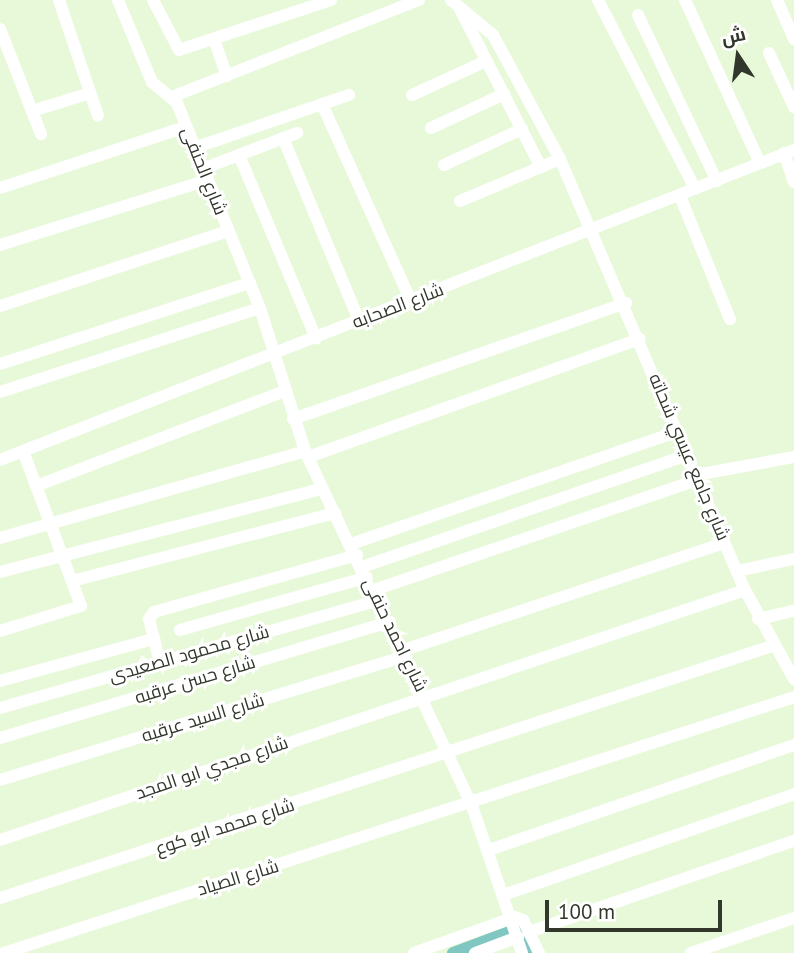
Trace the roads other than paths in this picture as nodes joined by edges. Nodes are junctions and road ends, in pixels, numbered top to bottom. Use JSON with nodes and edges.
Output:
{"nodes":[{"id":1,"x":59,"y":0,"type":"edge"},
{"id":2,"x":118,"y":0,"type":"edge"},
{"id":3,"x":153,"y":0,"type":"edge"},
{"id":4,"x":331,"y":0,"type":"edge"},
{"id":5,"x":419,"y":0,"type":"edge"},
{"id":6,"x":598,"y":0,"type":"edge"},
{"id":7,"x":685,"y":0,"type":"edge"},
{"id":8,"x":777,"y":0,"type":"edge"},
{"id":9,"x":454,"y":3,"type":"edge"},
{"id":10,"x":638,"y":15,"type":"dead end"},
{"id":11,"x":0,"y":29,"type":"edge"},
{"id":12,"x":214,"y":39,"type":"junction"},
{"id":13,"x":794,"y":39,"type":"edge"},
{"id":14,"x":769,"y":53,"type":"dead end"},
{"id":15,"x":486,"y":61,"type":"junction"},
{"id":16,"x":227,"y":76,"type":"junction"},
{"id":17,"x":90,"y":93,"type":"junction"},
{"id":18,"x":504,"y":94,"type":"junction"},
{"id":19,"x":349,"y":95,"type":"dead end"},
{"id":20,"x":412,"y":95,"type":"dead end"},
{"id":21,"x":174,"y":96,"type":"junction"},
{"id":22,"x":322,"y":104,"type":"junction"},
{"id":23,"x":794,"y":107,"type":"edge"},
{"id":24,"x":32,"y":111,"type":"junction"},
{"id":25,"x":98,"y":116,"type":"dead end"},
{"id":26,"x":186,"y":127,"type":"junction"},
{"id":27,"x":431,"y":128,"type":"dead end"},
{"id":28,"x":522,"y":129,"type":"junction"},
{"id":29,"x":296,"y":133,"type":"dead end"},
{"id":30,"x":41,"y":134,"type":"dead end"},
{"id":31,"x":283,"y":138,"type":"junction"},
{"id":32,"x":194,"y":148,"type":"junction"},
{"id":33,"x":789,"y":151,"type":"edge"},
{"id":34,"x":239,"y":155,"type":"junction"},
{"id":35,"x":561,"y":159,"type":"junction"},
{"id":36,"x":760,"y":163,"type":"junction"},
{"id":37,"x":444,"y":165,"type":"dead end"},
{"id":38,"x":541,"y":167,"type":"junction"},
{"id":39,"x":205,"y":175,"type":"junction"},
{"id":40,"x":717,"y":181,"type":"junction"},
{"id":41,"x":794,"y":182,"type":"edge"},
{"id":42,"x":0,"y":188,"type":"edge"},
{"id":43,"x":695,"y":189,"type":"junction"},
{"id":44,"x":680,"y":196,"type":"junction"},
{"id":45,"x":460,"y":201,"type":"dead end"},
{"id":46,"x":595,"y":230,"type":"junction"},
{"id":47,"x":228,"y":231,"type":"junction"},
{"id":48,"x":0,"y":245,"type":"edge"},
{"id":49,"x":250,"y":283,"type":"junction"},
{"id":50,"x":411,"y":301,"type":"junction"},
{"id":51,"x":626,"y":303,"type":"junction"},
{"id":52,"x":0,"y":306,"type":"edge"},
{"id":53,"x":260,"y":308,"type":"junction"},
{"id":54,"x":730,"y":319,"type":"dead end"},
{"id":55,"x":359,"y":321,"type":"junction"},
{"id":56,"x":316,"y":338,"type":"junction"},
{"id":57,"x":640,"y":339,"type":"junction"},
{"id":58,"x":275,"y":353,"type":"junction"},
{"id":59,"x":0,"y":364,"type":"edge"},
{"id":60,"x":0,"y":391,"type":"edge"},
{"id":61,"x":285,"y":391,"type":"junction"},
{"id":62,"x":293,"y":419,"type":"junction"},
{"id":63,"x":677,"y":432,"type":"junction"},
{"id":64,"x":23,"y":451,"type":"junction"},
{"id":65,"x":306,"y":454,"type":"junction"},
{"id":66,"x":687,"y":455,"type":"junction"},
{"id":67,"x":794,"y":457,"type":"edge"},
{"id":68,"x":0,"y":460,"type":"edge"},
{"id":69,"x":697,"y":478,"type":"junction"},
{"id":70,"x":36,"y":486,"type":"junction"},
{"id":71,"x":323,"y":489,"type":"junction"},
{"id":72,"x":335,"y":513,"type":"junction"},
{"id":73,"x":51,"y":524,"type":"junction"},
{"id":74,"x":0,"y":538,"type":"edge"},
{"id":75,"x":724,"y":543,"type":"junction"},
{"id":76,"x":63,"y":556,"type":"junction"},
{"id":77,"x":794,"y":559,"type":"edge"},
{"id":78,"x":359,"y":561,"type":"junction"},
{"id":79,"x":737,"y":571,"type":"junction"},
{"id":80,"x":0,"y":572,"type":"edge"},
{"id":81,"x":72,"y":581,"type":"junction"},
{"id":82,"x":745,"y":590,"type":"junction"},
{"id":83,"x":376,"y":595,"type":"junction"},
{"id":84,"x":794,"y":611,"type":"edge"},
{"id":85,"x":758,"y":618,"type":"junction"},
{"id":86,"x":390,"y":622,"type":"junction"},
{"id":87,"x":180,"y":630,"type":"dead end"},
{"id":88,"x":0,"y":631,"type":"edge"},
{"id":89,"x":154,"y":639,"type":"junction"},
{"id":90,"x":772,"y":646,"type":"junction"},
{"id":91,"x":405,"y":653,"type":"junction"},
{"id":92,"x":160,"y":663,"type":"junction"},
{"id":93,"x":793,"y":675,"type":"edge"},
{"id":94,"x":0,"y":681,"type":"edge"},
{"id":95,"x":425,"y":697,"type":"junction"},
{"id":96,"x":794,"y":697,"type":"edge"},
{"id":97,"x":0,"y":709,"type":"edge"},
{"id":98,"x":0,"y":738,"type":"edge"},
{"id":99,"x":794,"y":745,"type":"edge"},
{"id":100,"x":450,"y":755,"type":"junction"},
{"id":101,"x":0,"y":780,"type":"edge"},
{"id":102,"x":794,"y":794,"type":"edge"},
{"id":103,"x":472,"y":806,"type":"junction"},
{"id":104,"x":0,"y":839,"type":"edge"},
{"id":105,"x":794,"y":841,"type":"edge"},
{"id":106,"x":489,"y":850,"type":"junction"},
{"id":107,"x":506,"y":894,"type":"junction"},
{"id":108,"x":0,"y":898,"type":"edge"},
{"id":109,"x":515,"y":917,"type":"junction"},
{"id":110,"x":794,"y":918,"type":"edge"},
{"id":111,"x":524,"y":934,"type":"junction"},
{"id":112,"x":5,"y":953,"type":"edge"},
{"id":113,"x":414,"y":953,"type":"edge"},
{"id":114,"x":475,"y":953,"type":"edge"},
{"id":115,"x":522,"y":953,"type":"edge"},
{"id":116,"x":538,"y":953,"type":"edge"},
{"id":117,"x":691,"y":953,"type":"edge"}],
"edges":[{"from":1,"to":17,"type":"street"},
{"from":2,"to":21,"type":"street","name":"شارع الحنفى"},
{"from":3,"to":12,"type":"street"},
{"from":4,"to":12,"type":"street"},
{"from":5,"to":16,"type":"street"},
{"from":6,"to":43,"type":"street"},
{"from":7,"to":36,"type":"street"},
{"from":8,"to":13,"type":"street"},
{"from":9,"to":15,"type":"street"},
{"from":9,"to":35,"type":"street","name":"شارع جامع عيسي شحاته"},
{"from":10,"to":40,"type":"street"},
{"from":11,"to":24,"type":"street"},
{"from":12,"to":16,"type":"street"},
{"from":14,"to":23,"type":"street"},
{"from":15,"to":18,"type":"street"},
{"from":15,"to":20,"type":"street"},
{"from":16,"to":21,"type":"street"},
{"from":17,"to":24,"type":"street"},
{"from":17,"to":25,"type":"street"},
{"from":18,"to":27,"type":"street"},
{"from":18,"to":28,"type":"street"},
{"from":19,"to":22,"type":"street"},
{"from":21,"to":26,"type":"street","name":"شارع الحنفى"},
{"from":22,"to":32,"type":"street"},
{"from":22,"to":50,"type":"street"},
{"from":24,"to":30,"type":"street"},
{"from":26,"to":32,"type":"street","name":"شارع الحنفى"},
{"from":26,"to":42,"type":"street"},
{"from":28,"to":37,"type":"street"},
{"from":28,"to":38,"type":"street"},
{"from":29,"to":31,"type":"street"},
{"from":31,"to":34,"type":"street"},
{"from":31,"to":55,"type":"street"},
{"from":32,"to":39,"type":"street","name":"شارع الحنفى"},
{"from":33,"to":36,"type":"street","name":"شارع الصحابه"},
{"from":33,"to":41,"type":"street"},
{"from":34,"to":39,"type":"street"},
{"from":34,"to":56,"type":"street"},
{"from":35,"to":38,"type":"street"},
{"from":35,"to":46,"type":"street","name":"شارع جامع عيسي شحاته"},
{"from":36,"to":40,"type":"street","name":"شارع الصحابه"},
{"from":38,"to":45,"type":"street"},
{"from":39,"to":47,"type":"street","name":"شارع الحنفى"},
{"from":39,"to":48,"type":"street"},
{"from":40,"to":43,"type":"street","name":"شارع الصحابه"},
{"from":43,"to":44,"type":"street","name":"شارع الصحابه"},
{"from":44,"to":46,"type":"street","name":"شارع الصحابه"},
{"from":44,"to":54,"type":"street"},
{"from":46,"to":50,"type":"street","name":"شارع الصحابه"},
{"from":46,"to":51,"type":"street","name":"شارع جامع عيسي شحاته"},
{"from":47,"to":49,"type":"street","name":"شارع الحنفى"},
{"from":47,"to":52,"type":"street"},
{"from":49,"to":53,"type":"street","name":"شارع الحنفى"},
{"from":49,"to":59,"type":"street"},
{"from":50,"to":55,"type":"street","name":"شارع الصحابه"},
{"from":51,"to":57,"type":"street","name":"شارع جامع عيسي شحاته"},
{"from":51,"to":62,"type":"street"},
{"from":53,"to":58,"type":"street","name":"شارع الحنفى"},
{"from":53,"to":60,"type":"street"},
{"from":55,"to":56,"type":"street","name":"شارع الصحابه"},
{"from":56,"to":58,"type":"street","name":"شارع الصحابه"},
{"from":57,"to":63,"type":"street","name":"شارع جامع عيسي شحاته"},
{"from":57,"to":65,"type":"street"},
{"from":58,"to":61,"type":"street","name":"شارع احمد حنفى"},
{"from":58,"to":64,"type":"street","name":"شارع الصحابه"},
{"from":61,"to":62,"type":"street","name":"شارع احمد حنفى"},
{"from":61,"to":70,"type":"street"},
{"from":62,"to":65,"type":"street","name":"شارع احمد حنفى"},
{"from":63,"to":66,"type":"street","name":"شارع جامع عيسي شحاته"},
{"from":63,"to":78,"type":"street"},
{"from":64,"to":68,"type":"street","name":"شارع الصحابه"},
{"from":64,"to":70,"type":"street"},
{"from":65,"to":71,"type":"street","name":"شارع احمد حنفى"},
{"from":65,"to":73,"type":"street"},
{"from":66,"to":69,"type":"street","name":"شارع جامع عيسي شحاته"},
{"from":66,"to":78,"type":"street"},
{"from":67,"to":69,"type":"street","name":"شارع محمود الصعيدى"},
{"from":69,"to":75,"type":"street","name":"شارع جامع عيسي شحاته"},
{"from":69,"to":83,"type":"street","name":"شارع محمود الصعيدى"},
{"from":70,"to":73,"type":"street"},
{"from":71,"to":72,"type":"street","name":"شارع احمد حنفى"},
{"from":71,"to":76,"type":"street"},
{"from":72,"to":78,"type":"street","name":"شارع احمد حنفى"},
{"from":72,"to":81,"type":"street"},
{"from":73,"to":74,"type":"street"},
{"from":73,"to":76,"type":"street"},
{"from":75,"to":79,"type":"street","name":"شارع جامع عيسي شحاته"},
{"from":75,"to":91,"type":"street","name":"شارع السيد عرقبه"},
{"from":76,"to":80,"type":"street"},
{"from":76,"to":81,"type":"street"},
{"from":77,"to":79,"type":"street"},
{"from":78,"to":83,"type":"street","name":"شارع احمد حنفى"},
{"from":78,"to":87,"type":"street"},
{"from":78,"to":89,"type":"street"},
{"from":79,"to":82,"type":"street","name":"شارع جامع عيسي شحاته"},
{"from":81,"to":88,"type":"street"},
{"from":82,"to":85,"type":"street","name":"شارع جامع عيسي شحاته"},
{"from":82,"to":95,"type":"street","name":"شارع مجدي ابو المجد"},
{"from":83,"to":86,"type":"street","name":"شارع احمد حنفى"},
{"from":83,"to":92,"type":"street","name":"شارع محمود الصعيدى"},
{"from":84,"to":85,"type":"street"},
{"from":85,"to":90,"type":"street","name":"شارع جامع عيسي شحاته"},
{"from":86,"to":91,"type":"street","name":"شارع احمد حنفى"},
{"from":86,"to":98,"type":"street","name":"شارع حسن عرقبه"},
{"from":89,"to":92,"type":"street"},
{"from":89,"to":94,"type":"street"},
{"from":90,"to":93,"type":"street","name":"شارع جامع عيسي شحاته"},
{"from":90,"to":100,"type":"street","name":"شارع محمد ابو كوع"},
{"from":91,"to":95,"type":"street","name":"شارع احمد حنفى"},
{"from":91,"to":101,"type":"street","name":"شارع السيد عرقبه"},
{"from":92,"to":97,"type":"street","name":"شارع محمود الصعيدى"},
{"from":95,"to":100,"type":"street","name":"شارع احمد حنفى"},
{"from":95,"to":104,"type":"street","name":"شارع مجدي ابو المجد"},
{"from":96,"to":103,"type":"street","name":"شارع الصياد"},
{"from":99,"to":106,"type":"street"},
{"from":100,"to":103,"type":"street","name":"شارع احمد حنفى"},
{"from":100,"to":108,"type":"street","name":"شارع محمد ابو كوع"},
{"from":102,"to":107,"type":"street"},
{"from":103,"to":106,"type":"street","name":"شارع احمد حنفى"},
{"from":103,"to":112,"type":"street","name":"شارع الصياد"},
{"from":105,"to":111,"type":"street"},
{"from":106,"to":107,"type":"street","name":"شارع احمد حنفى"},
{"from":107,"to":109,"type":"street","name":"شارع احمد حنفى"},
{"from":109,"to":111,"type":"street"},
{"from":109,"to":113,"type":"street"},
{"from":110,"to":117,"type":"street"},
{"from":111,"to":114,"type":"street"},
{"from":111,"to":115,"type":"street"},
{"from":111,"to":116,"type":"street"}]}
